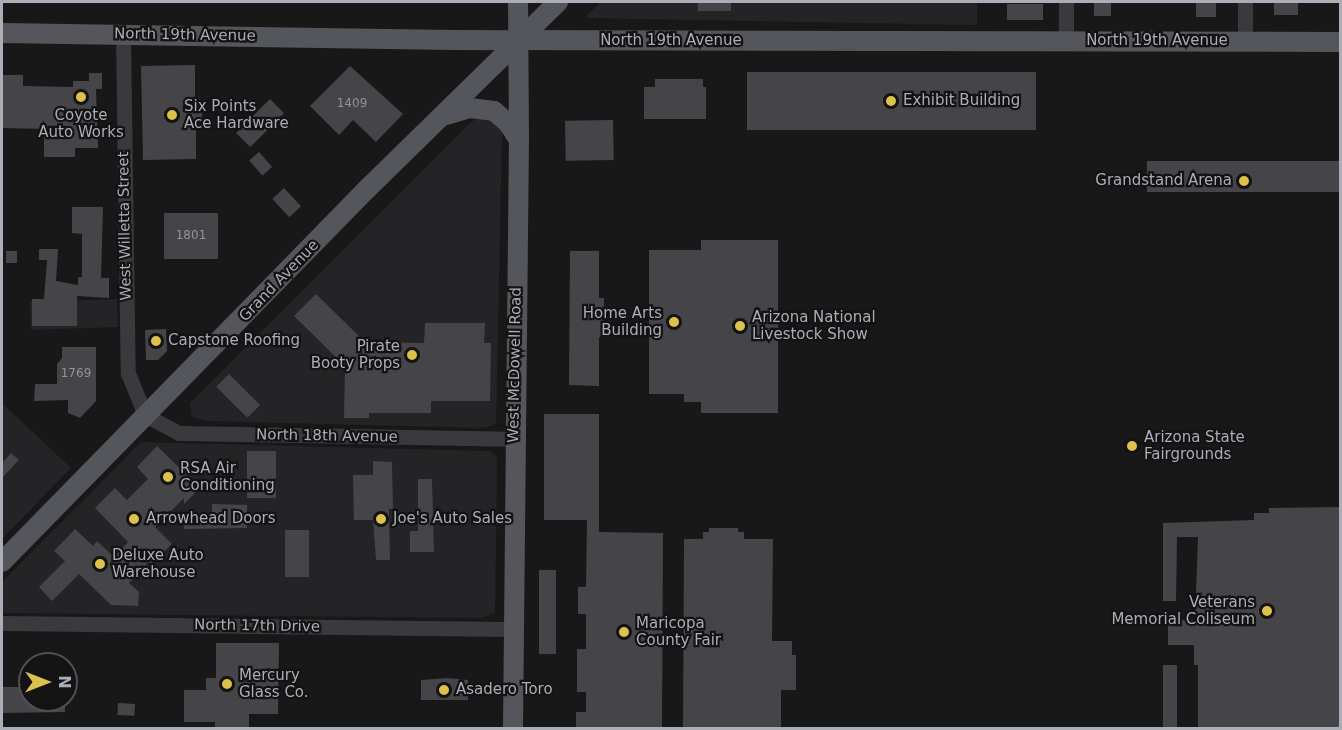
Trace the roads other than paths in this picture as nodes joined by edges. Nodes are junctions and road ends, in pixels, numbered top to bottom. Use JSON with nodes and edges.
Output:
{"nodes":[{"id":1,"x":518,"y":2,"type":"edge"},
{"id":2,"x":558,"y":2,"type":"edge"},
{"id":3,"x":1066,"y":2,"type":"edge"},
{"id":4,"x":1245,"y":2,"type":"edge"},
{"id":5,"x":2,"y":33,"type":"edge"},
{"id":6,"x":123,"y":34,"type":"junction"},
{"id":7,"x":518,"y":40,"type":"junction"},
{"id":8,"x":1066,"y":41,"type":"junction"},
{"id":9,"x":1245,"y":42,"type":"junction"},
{"id":10,"x":1341,"y":42,"type":"edge"},
{"id":11,"x":441,"y":117,"type":"junction"},
{"id":12,"x":519,"y":140,"type":"junction"},
{"id":13,"x":146,"y":415,"type":"junction"},
{"id":14,"x":514,"y":439,"type":"junction"},
{"id":15,"x":2,"y":562,"type":"edge"},
{"id":16,"x":2,"y":623,"type":"edge"},
{"id":17,"x":512,"y":629,"type":"junction"},
{"id":18,"x":513,"y":729,"type":"edge"}],
"edges":[{"from":1,"to":7,"type":"main road","name":"West McDowell Road"},
{"from":2,"to":7,"type":"main road","name":"Grand Avenue"},
{"from":3,"to":8,"type":"street"},
{"from":4,"to":9,"type":"street"},
{"from":5,"to":6,"type":"main road","name":"North 19th Avenue"},
{"from":6,"to":7,"type":"main road","name":"North 19th Avenue"},
{"from":6,"to":13,"type":"street","name":"West Willetta Street"},
{"from":7,"to":8,"type":"main road","name":"North 19th Avenue"},
{"from":7,"to":11,"type":"main road","name":"Grand Avenue"},
{"from":7,"to":12,"type":"main road","name":"West McDowell Road"},
{"from":8,"to":9,"type":"main road","name":"North 19th Avenue"},
{"from":9,"to":10,"type":"main road","name":"North 19th Avenue"},
{"from":11,"to":12,"type":"main road"},
{"from":11,"to":13,"type":"main road","name":"Grand Avenue"},
{"from":12,"to":14,"type":"main road","name":"West McDowell Road"},
{"from":13,"to":14,"type":"street","name":"North 18th Avenue"},
{"from":13,"to":15,"type":"main road","name":"Grand Avenue"},
{"from":14,"to":17,"type":"main road","name":"West McDowell Road"},
{"from":16,"to":17,"type":"street","name":"North 17th Drive"},
{"from":17,"to":18,"type":"main road","name":"West McDowell Road"}]}
